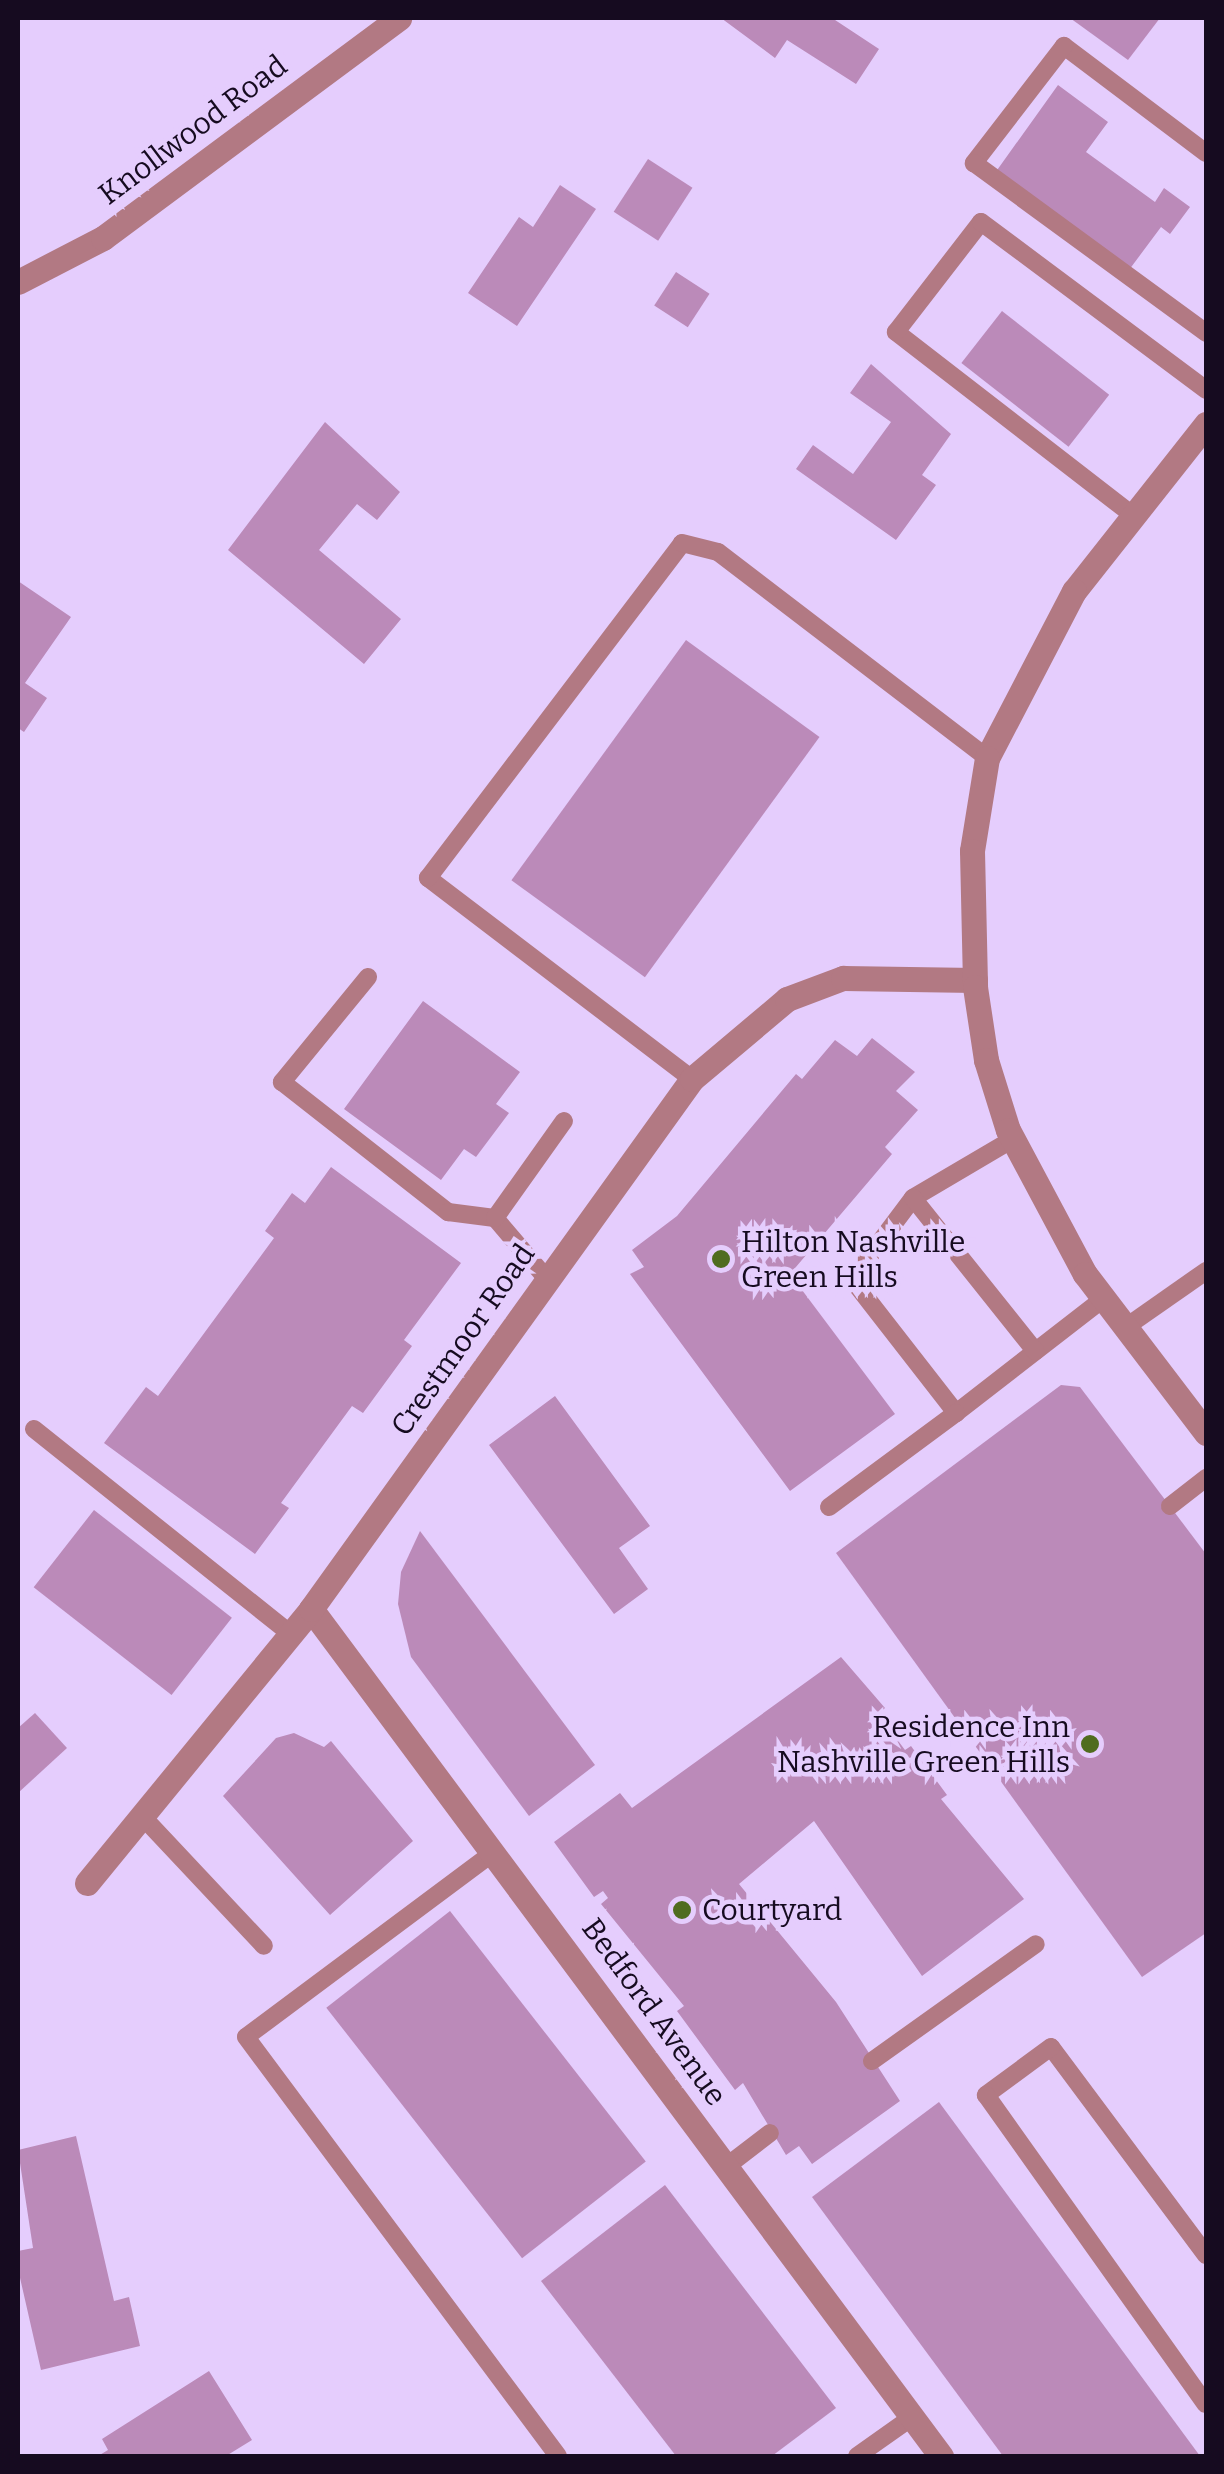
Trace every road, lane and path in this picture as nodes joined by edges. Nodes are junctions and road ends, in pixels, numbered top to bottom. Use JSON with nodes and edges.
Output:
{"nodes":[{"id":1,"x":399,"y":18,"type":"edge"},
{"id":2,"x":1206,"y":153,"type":"edge"},
{"id":3,"x":18,"y":282,"type":"edge"},
{"id":4,"x":1206,"y":333,"type":"edge"},
{"id":5,"x":1206,"y":390,"type":"edge"},
{"id":6,"x":1206,"y":424,"type":"edge"},
{"id":7,"x":1130,"y":513,"type":"junction"},
{"id":8,"x":987,"y":758,"type":"junction"},
{"id":9,"x":368,"y":976,"type":"dead end"},
{"id":10,"x":975,"y":980,"type":"junction"},
{"id":11,"x":692,"y":1080,"type":"junction"},
{"id":12,"x":564,"y":1121,"type":"dead end"},
{"id":13,"x":1012,"y":1140,"type":"junction"},
{"id":14,"x":913,"y":1198,"type":"junction"},
{"id":15,"x":495,"y":1218,"type":"junction"},
{"id":16,"x":1206,"y":1271,"type":"edge"},
{"id":17,"x":546,"y":1278,"type":"junction"},
{"id":18,"x":1104,"y":1298,"type":"junction"},
{"id":19,"x":1126,"y":1327,"type":"junction"},
{"id":20,"x":1036,"y":1351,"type":"junction"},
{"id":21,"x":956,"y":1413,"type":"junction"},
{"id":22,"x":1202,"y":1417,"type":"edge"},
{"id":23,"x":34,"y":1429,"type":"dead end"},
{"id":24,"x":1206,"y":1478,"type":"edge"},
{"id":25,"x":829,"y":1506,"type":"dead end"},
{"id":26,"x":1170,"y":1506,"type":"dead end"},
{"id":27,"x":311,"y":1609,"type":"junction"},
{"id":28,"x":291,"y":1634,"type":"junction"},
{"id":29,"x":142,"y":1816,"type":"junction"},
{"id":30,"x":494,"y":1852,"type":"junction"},
{"id":31,"x":87,"y":1883,"type":"dead end"},
{"id":32,"x":1036,"y":1944,"type":"dead end"},
{"id":33,"x":264,"y":1946,"type":"dead end"},
{"id":34,"x":872,"y":2061,"type":"dead end"},
{"id":35,"x":770,"y":2133,"type":"dead end"},
{"id":36,"x":726,"y":2166,"type":"junction"},
{"id":37,"x":1206,"y":2254,"type":"edge"},
{"id":38,"x":1206,"y":2404,"type":"edge"},
{"id":39,"x":912,"y":2417,"type":"junction"},
{"id":40,"x":558,"y":2456,"type":"edge"},
{"id":41,"x":858,"y":2456,"type":"edge"},
{"id":42,"x":941,"y":2456,"type":"edge"}],
"edges":[{"from":1,"to":3,"type":"street","name":"Knollwood Road"},
{"from":2,"to":4,"type":"lane"},
{"from":5,"to":7,"type":"lane"},
{"from":6,"to":7,"type":"street"},
{"from":7,"to":8,"type":"street"},
{"from":8,"to":10,"type":"street"},
{"from":8,"to":11,"type":"lane"},
{"from":9,"to":15,"type":"lane"},
{"from":10,"to":11,"type":"street","name":"Crestmoor Road"},
{"from":10,"to":13,"type":"street"},
{"from":11,"to":17,"type":"street","name":"Crestmoor Road"},
{"from":12,"to":15,"type":"lane"},
{"from":13,"to":14,"type":"lane"},
{"from":13,"to":18,"type":"street"},
{"from":14,"to":20,"type":"lane"},
{"from":14,"to":21,"type":"lane"},
{"from":15,"to":17,"type":"lane"},
{"from":16,"to":19,"type":"lane"},
{"from":17,"to":27,"type":"street","name":"Crestmoor Road"},
{"from":18,"to":19,"type":"street"},
{"from":18,"to":20,"type":"lane"},
{"from":19,"to":22,"type":"street"},
{"from":20,"to":21,"type":"lane"},
{"from":21,"to":25,"type":"lane"},
{"from":23,"to":28,"type":"lane"},
{"from":24,"to":26,"type":"lane"},
{"from":27,"to":28,"type":"street","name":"Crestmoor Road"},
{"from":27,"to":30,"type":"street","name":"Bedford Avenue"},
{"from":28,"to":29,"type":"street","name":"Crestmoor Road"},
{"from":29,"to":31,"type":"street","name":"Crestmoor Road"},
{"from":29,"to":33,"type":"lane"},
{"from":30,"to":36,"type":"street","name":"Bedford Avenue"},
{"from":30,"to":40,"type":"lane"},
{"from":32,"to":34,"type":"lane"},
{"from":35,"to":36,"type":"lane"},
{"from":36,"to":39,"type":"street","name":"Bedford Avenue"},
{"from":37,"to":38,"type":"lane"},
{"from":39,"to":41,"type":"lane"},
{"from":39,"to":42,"type":"street","name":"Bedford Avenue"}]}
